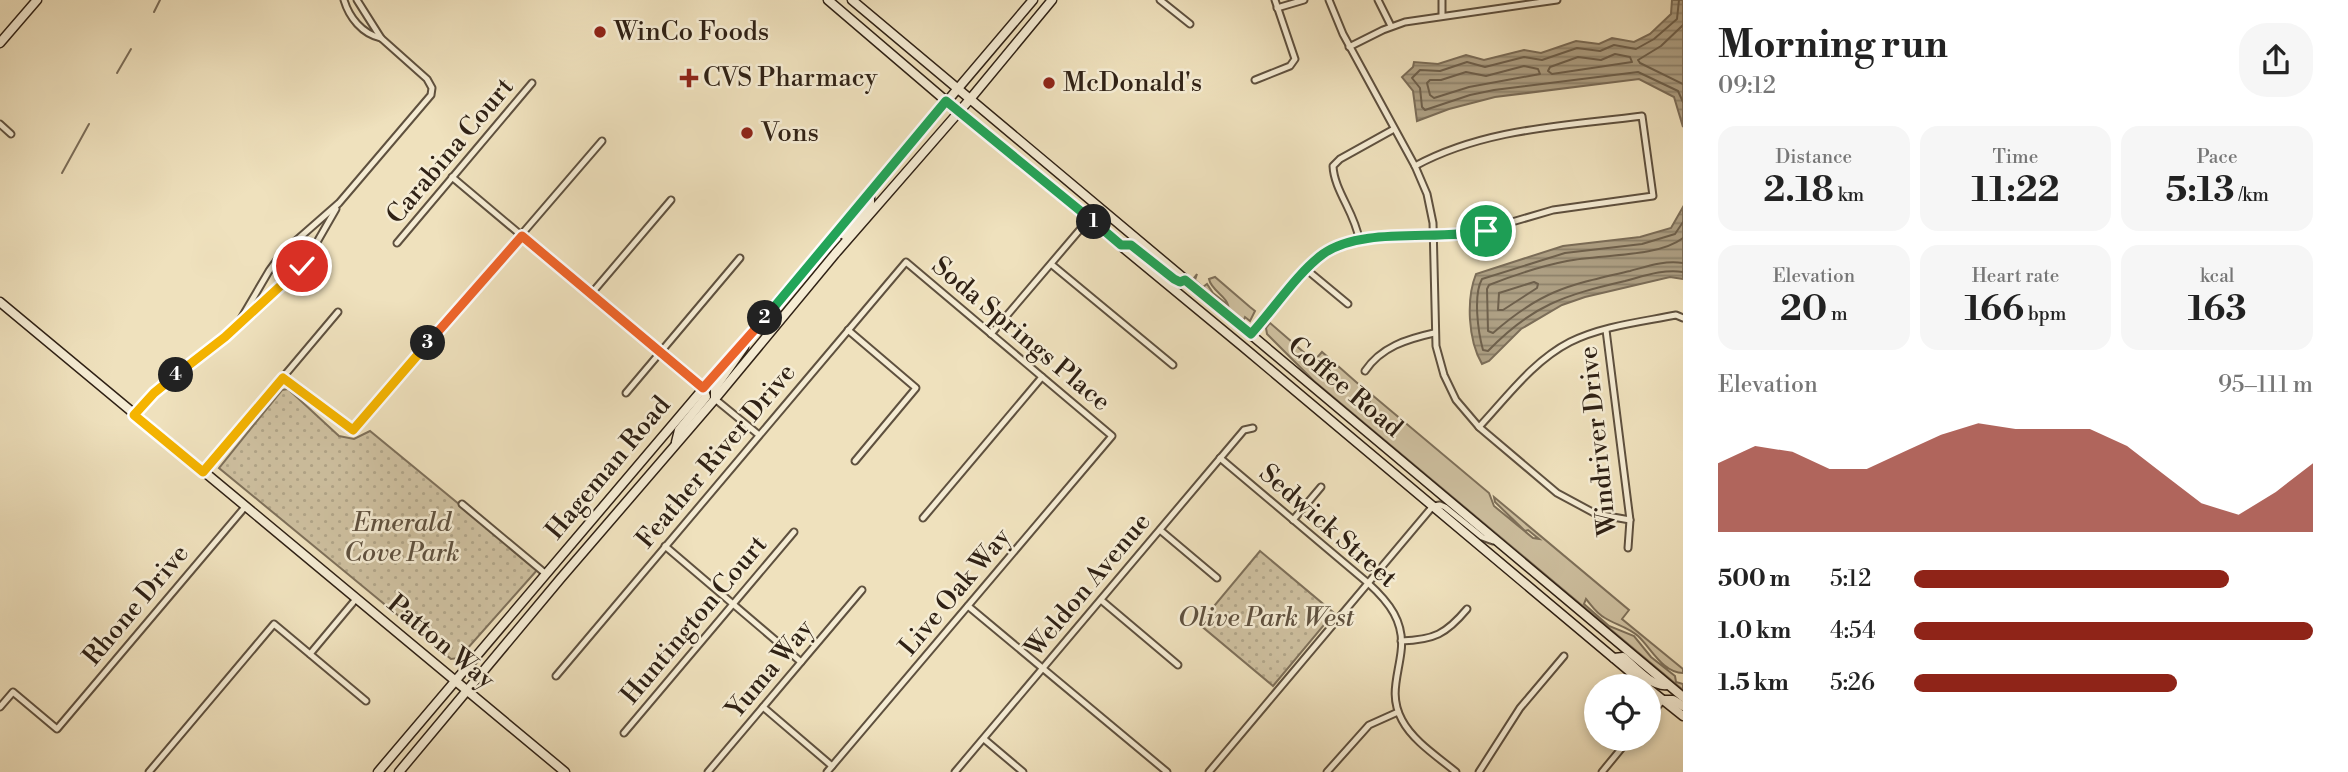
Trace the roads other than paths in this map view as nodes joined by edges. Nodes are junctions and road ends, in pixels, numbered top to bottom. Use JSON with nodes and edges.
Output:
{"nodes":[{"id":1,"x":37,"y":0,"type":"edge"},
{"id":2,"x":344,"y":0,"type":"edge"},
{"id":3,"x":357,"y":0,"type":"edge"},
{"id":4,"x":828,"y":0,"type":"edge"},
{"id":5,"x":852,"y":0,"type":"edge"},
{"id":6,"x":1033,"y":0,"type":"edge"},
{"id":7,"x":1043,"y":0,"type":"edge"},
{"id":8,"x":1052,"y":0,"type":"edge"},
{"id":9,"x":1160,"y":0,"type":"edge"},
{"id":10,"x":1275,"y":0,"type":"edge"},
{"id":11,"x":1304,"y":0,"type":"edge"},
{"id":12,"x":1329,"y":0,"type":"edge"},
{"id":13,"x":1378,"y":0,"type":"edge"},
{"id":14,"x":1442,"y":0,"type":"edge"},
{"id":15,"x":1557,"y":0,"type":"edge"},
{"id":16,"x":1549,"y":1,"type":"edge"},
{"id":17,"x":1277,"y":8,"type":"junction"},
{"id":18,"x":1442,"y":15,"type":"junction"},
{"id":19,"x":1041,"y":16,"type":"junction"},
{"id":20,"x":1190,"y":24,"type":"dead end"},
{"id":21,"x":1391,"y":26,"type":"junction"},
{"id":22,"x":381,"y":38,"type":"junction"},
{"id":23,"x":0,"y":43,"type":"edge"},
{"id":24,"x":1349,"y":47,"type":"junction"},
{"id":25,"x":1255,"y":80,"type":"dead end"},
{"id":26,"x":532,"y":83,"type":"dead end"},
{"id":27,"x":958,"y":87,"type":"junction"},
{"id":28,"x":971,"y":98,"type":"junction"},
{"id":29,"x":946,"y":101,"type":"junction"},
{"id":30,"x":959,"y":112,"type":"junction"},
{"id":31,"x":0,"y":124,"type":"edge"},
{"id":32,"x":1394,"y":129,"type":"junction"},
{"id":33,"x":11,"y":134,"type":"dead end"},
{"id":34,"x":601,"y":142,"type":"dead end"},
{"id":35,"x":1415,"y":166,"type":"junction"},
{"id":36,"x":452,"y":177,"type":"junction"},
{"id":37,"x":870,"y":192,"type":"junction"},
{"id":38,"x":671,"y":200,"type":"dead end"},
{"id":39,"x":339,"y":203,"type":"junction"},
{"id":40,"x":1089,"y":219,"type":"junction"},
{"id":41,"x":522,"y":236,"type":"junction"},
{"id":42,"x":1433,"y":236,"type":"junction"},
{"id":43,"x":1359,"y":239,"type":"junction"},
{"id":44,"x":397,"y":243,"type":"dead end"},
{"id":45,"x":1121,"y":245,"type":"junction"},
{"id":46,"x":835,"y":254,"type":"junction"},
{"id":47,"x":740,"y":258,"type":"dead end"},
{"id":48,"x":906,"y":262,"type":"joint"},
{"id":49,"x":1051,"y":264,"type":"junction"},
{"id":50,"x":1307,"y":270,"type":"junction"},
{"id":51,"x":1185,"y":280,"type":"junction"},
{"id":52,"x":591,"y":294,"type":"junction"},
{"id":53,"x":0,"y":302,"type":"edge"},
{"id":54,"x":1348,"y":304,"type":"dead end"},
{"id":55,"x":338,"y":312,"type":"dead end"},
{"id":56,"x":1683,"y":317,"type":"edge"},
{"id":57,"x":239,"y":323,"type":"junction"},
{"id":58,"x":848,"y":330,"type":"junction"},
{"id":59,"x":1606,"y":330,"type":"junction"},
{"id":60,"x":752,"y":332,"type":"junction"},
{"id":61,"x":1434,"y":333,"type":"junction"},
{"id":62,"x":991,"y":334,"type":"junction"},
{"id":63,"x":1251,"y":334,"type":"junction"},
{"id":64,"x":660,"y":352,"type":"junction"},
{"id":65,"x":1173,"y":365,"type":"dead end"},
{"id":66,"x":1365,"y":371,"type":"dead end"},
{"id":67,"x":1042,"y":377,"type":"junction"},
{"id":68,"x":283,"y":378,"type":"junction"},
{"id":69,"x":703,"y":388,"type":"junction"},
{"id":70,"x":626,"y":393,"type":"dead end"},
{"id":71,"x":715,"y":399,"type":"junction"},
{"id":72,"x":134,"y":415,"type":"junction"},
{"id":73,"x":1479,"y":427,"type":"junction"},
{"id":74,"x":1253,"y":428,"type":"dead end"},
{"id":75,"x":759,"y":435,"type":"junction"},
{"id":76,"x":1112,"y":436,"type":"joint"},
{"id":77,"x":675,"y":445,"type":"junction"},
{"id":78,"x":1220,"y":458,"type":"junction"},
{"id":79,"x":855,"y":461,"type":"dead end"},
{"id":80,"x":203,"y":472,"type":"junction"},
{"id":81,"x":1321,"y":487,"type":"dead end"},
{"id":82,"x":462,"y":504,"type":"dead end"},
{"id":83,"x":1433,"y":506,"type":"junction"},
{"id":84,"x":245,"y":507,"type":"junction"},
{"id":85,"x":923,"y":518,"type":"dead end"},
{"id":86,"x":1293,"y":520,"type":"junction"},
{"id":87,"x":1630,"y":520,"type":"junction"},
{"id":88,"x":1160,"y":530,"type":"junction"},
{"id":89,"x":794,"y":532,"type":"dead end"},
{"id":90,"x":1497,"y":541,"type":"junction"},
{"id":91,"x":665,"y":546,"type":"junction"},
{"id":92,"x":1628,"y":548,"type":"dead end"},
{"id":93,"x":546,"y":574,"type":"junction"},
{"id":94,"x":1217,"y":578,"type":"dead end"},
{"id":95,"x":1368,"y":583,"type":"junction"},
{"id":96,"x":862,"y":590,"type":"dead end"},
{"id":97,"x":356,"y":599,"type":"junction"},
{"id":98,"x":1101,"y":600,"type":"junction"},
{"id":99,"x":733,"y":604,"type":"junction"},
{"id":100,"x":968,"y":606,"type":"junction"},
{"id":101,"x":1467,"y":609,"type":"dead end"},
{"id":102,"x":1402,"y":641,"type":"junction"},
{"id":103,"x":310,"y":654,"type":"junction"},
{"id":104,"x":1564,"y":656,"type":"dead end"},
{"id":105,"x":1614,"y":658,"type":"junction"},
{"id":106,"x":801,"y":662,"type":"junction"},
{"id":107,"x":1178,"y":665,"type":"dead end"},
{"id":108,"x":1044,"y":667,"type":"junction"},
{"id":109,"x":1633,"y":674,"type":"edge"},
{"id":110,"x":556,"y":676,"type":"dead end"},
{"id":111,"x":455,"y":681,"type":"junction"},
{"id":112,"x":1667,"y":685,"type":"junction"},
{"id":113,"x":468,"y":691,"type":"junction"},
{"id":114,"x":1683,"y":697,"type":"edge"},
{"id":115,"x":1663,"y":700,"type":"junction"},
{"id":116,"x":366,"y":701,"type":"dead end"},
{"id":117,"x":1661,"y":702,"type":"edge"},
{"id":118,"x":1683,"y":706,"type":"edge"},
{"id":119,"x":0,"y":707,"type":"edge"},
{"id":120,"x":763,"y":707,"type":"junction"},
{"id":121,"x":1398,"y":712,"type":"junction"},
{"id":122,"x":1683,"y":716,"type":"edge"},
{"id":123,"x":624,"y":733,"type":"dead end"},
{"id":124,"x":984,"y":738,"type":"junction"},
{"id":125,"x":1619,"y":751,"type":"edge"},
{"id":126,"x":832,"y":765,"type":"junction"},
{"id":127,"x":149,"y":772,"type":"edge"},
{"id":128,"x":378,"y":772,"type":"edge"},
{"id":129,"x":398,"y":772,"type":"edge"},
{"id":130,"x":565,"y":772,"type":"edge"},
{"id":131,"x":708,"y":772,"type":"edge"},
{"id":132,"x":827,"y":772,"type":"edge"},
{"id":133,"x":955,"y":772,"type":"edge"},
{"id":134,"x":1023,"y":772,"type":"edge"},
{"id":135,"x":1167,"y":772,"type":"edge"},
{"id":136,"x":1209,"y":772,"type":"edge"},
{"id":137,"x":1327,"y":772,"type":"edge"},
{"id":138,"x":1456,"y":772,"type":"edge"},
{"id":139,"x":1479,"y":772,"type":"edge"},
{"id":140,"x":1602,"y":772,"type":"edge"}],
"edges":[{"from":1,"to":23,"type":"main road"},
{"from":2,"to":22,"type":"street"},
{"from":3,"to":22,"type":"street"},
{"from":4,"to":29,"type":"main road","name":"Coffee Road"},
{"from":5,"to":27,"type":"main road","name":"Coffee Road"},
{"from":6,"to":27,"type":"main road","name":"Hageman Road"},
{"from":7,"to":19,"type":"main road"},
{"from":8,"to":19,"type":"main road","name":"Hageman Road"},
{"from":9,"to":20,"type":"street"},
{"from":10,"to":17,"type":"street"},
{"from":11,"to":17,"type":"street"},
{"from":12,"to":24,"type":"street"},
{"from":13,"to":21,"type":"street"},
{"from":14,"to":18,"type":"street"},
{"from":15,"to":16,"type":"street"},
{"from":16,"to":18,"type":"street"},
{"from":17,"to":25,"type":"street"},
{"from":18,"to":21,"type":"street"},
{"from":19,"to":28,"type":"main road","name":"Hageman Road"},
{"from":21,"to":24,"type":"street"},
{"from":22,"to":39,"type":"street"},
{"from":24,"to":32,"type":"street"},
{"from":26,"to":36,"type":"street","name":"Carabina Court"},
{"from":27,"to":28,"type":"main road","name":"Coffee Road"},
{"from":27,"to":29,"type":"main road","name":"Hageman Road"},
{"from":28,"to":30,"type":"main road","name":"Hageman Road"},
{"from":28,"to":51,"type":"main road","name":"Coffee Road"},
{"from":29,"to":30,"type":"main road","name":"Coffee Road"},
{"from":29,"to":37,"type":"main road","name":"Hageman Road"},
{"from":30,"to":40,"type":"main road","name":"Coffee Road"},
{"from":30,"to":46,"type":"main road","name":"Hageman Road"},
{"from":31,"to":33,"type":"street"},
{"from":32,"to":35,"type":"street"},
{"from":32,"to":43,"type":"street"},
{"from":34,"to":41,"type":"street"},
{"from":35,"to":42,"type":"street"},
{"from":35,"to":42,"type":"street"},
{"from":36,"to":41,"type":"street"},
{"from":36,"to":44,"type":"street","name":"Carabina Court"},
{"from":37,"to":46,"type":"main road"},
{"from":37,"to":60,"type":"main road","name":"Hageman Road"},
{"from":38,"to":52,"type":"street"},
{"from":39,"to":57,"type":"street"},
{"from":39,"to":57,"type":"street"},
{"from":40,"to":45,"type":"main road","name":"Coffee Road"},
{"from":40,"to":49,"type":"street"},
{"from":41,"to":52,"type":"street"},
{"from":41,"to":68,"type":"street"},
{"from":42,"to":43,"type":"street"},
{"from":42,"to":61,"type":"street"},
{"from":43,"to":50,"type":"street"},
{"from":45,"to":51,"type":"main road"},
{"from":45,"to":83,"type":"main road","name":"Coffee Road"},
{"from":46,"to":71,"type":"main road","name":"Hageman Road"},
{"from":47,"to":64,"type":"street"},
{"from":48,"to":58,"type":"street","name":"Feather River Drive"},
{"from":48,"to":62,"type":"street","name":"Soda Springs Place"},
{"from":49,"to":62,"type":"street"},
{"from":49,"to":65,"type":"street"},
{"from":50,"to":54,"type":"street"},
{"from":50,"to":63,"type":"street"},
{"from":51,"to":63,"type":"main road","name":"Coffee Road"},
{"from":52,"to":64,"type":"street"},
{"from":53,"to":72,"type":"main road","name":"Patton Way"},
{"from":55,"to":68,"type":"street"},
{"from":56,"to":59,"type":"street"},
{"from":57,"to":72,"type":"street"},
{"from":58,"to":75,"type":"street","name":"Feather River Drive"},
{"from":58,"to":79,"type":"street"},
{"from":59,"to":73,"type":"street"},
{"from":59,"to":87,"type":"street","name":"Windriver Drive"},
{"from":60,"to":69,"type":"main road","name":"Hageman Road"},
{"from":60,"to":71,"type":"main road"},
{"from":61,"to":66,"type":"street"},
{"from":61,"to":73,"type":"street"},
{"from":62,"to":67,"type":"street","name":"Soda Springs Place"},
{"from":63,"to":90,"type":"main road","name":"Coffee Road"},
{"from":64,"to":69,"type":"street"},
{"from":64,"to":70,"type":"street"},
{"from":67,"to":76,"type":"street","name":"Soda Springs Place"},
{"from":67,"to":85,"type":"street"},
{"from":68,"to":80,"type":"street"},
{"from":69,"to":77,"type":"main road"},
{"from":69,"to":93,"type":"main road","name":"Hageman Road"},
{"from":71,"to":75,"type":"street"},
{"from":71,"to":77,"type":"main road","name":"Hageman Road"},
{"from":72,"to":80,"type":"main road","name":"Patton Way"},
{"from":73,"to":87,"type":"street"},
{"from":74,"to":78,"type":"street","name":"Weldon Avenue"},
{"from":75,"to":91,"type":"street","name":"Feather River Drive"},
{"from":76,"to":100,"type":"street","name":"Live Oak Way"},
{"from":77,"to":113,"type":"main road","name":"Hageman Road"},
{"from":78,"to":86,"type":"street","name":"Sedwick Street"},
{"from":78,"to":88,"type":"street","name":"Weldon Avenue"},
{"from":80,"to":84,"type":"main road","name":"Patton Way"},
{"from":81,"to":86,"type":"street"},
{"from":82,"to":93,"type":"street"},
{"from":83,"to":90,"type":"street"},
{"from":83,"to":95,"type":"street"},
{"from":83,"to":105,"type":"main road","name":"Coffee Road"},
{"from":84,"to":97,"type":"main road","name":"Patton Way"},
{"from":84,"to":119,"type":"street","name":"Rhone Drive"},
{"from":86,"to":95,"type":"street","name":"Sedwick Street"},
{"from":87,"to":92,"type":"street","name":"Windriver Drive"},
{"from":88,"to":94,"type":"street"},
{"from":88,"to":98,"type":"street","name":"Weldon Avenue"},
{"from":89,"to":99,"type":"street","name":"Huntington Court"},
{"from":90,"to":112,"type":"main road","name":"Coffee Road"},
{"from":91,"to":99,"type":"street"},
{"from":91,"to":110,"type":"street","name":"Feather River Drive"},
{"from":93,"to":111,"type":"main road","name":"Hageman Road"},
{"from":95,"to":102,"type":"street","name":"Sedwick Street"},
{"from":95,"to":136,"type":"street"},
{"from":96,"to":106,"type":"street","name":"Yuma Way"},
{"from":97,"to":103,"type":"street"},
{"from":97,"to":111,"type":"main road","name":"Patton Way"},
{"from":98,"to":107,"type":"street"},
{"from":98,"to":108,"type":"street","name":"Weldon Avenue"},
{"from":99,"to":106,"type":"street"},
{"from":99,"to":123,"type":"street","name":"Huntington Court"},
{"from":100,"to":108,"type":"street"},
{"from":100,"to":126,"type":"street","name":"Live Oak Way"},
{"from":101,"to":102,"type":"street"},
{"from":102,"to":121,"type":"street","name":"Sedwick Street"},
{"from":103,"to":116,"type":"street"},
{"from":103,"to":127,"type":"street"},
{"from":104,"to":139,"type":"street"},
{"from":105,"to":109,"type":"main road","name":"Coffee Road"},
{"from":105,"to":112,"type":"main road"},
{"from":106,"to":120,"type":"street","name":"Yuma Way"},
{"from":108,"to":124,"type":"street","name":"Weldon Avenue"},
{"from":108,"to":135,"type":"street"},
{"from":111,"to":113,"type":"main road","name":"Patton Way"},
{"from":111,"to":128,"type":"main road","name":"Hageman Road"},
{"from":112,"to":114,"type":"main road","name":"Coffee Road"},
{"from":113,"to":129,"type":"main road","name":"Hageman Road"},
{"from":113,"to":130,"type":"main road","name":"Patton Way"},
{"from":115,"to":117,"type":"street"},
{"from":115,"to":118,"type":"main road"},
{"from":115,"to":122,"type":"main road","name":"Coffee Road"},
{"from":120,"to":126,"type":"street"},
{"from":120,"to":131,"type":"street","name":"Yuma Way"},
{"from":121,"to":137,"type":"street"},
{"from":121,"to":138,"type":"street"},
{"from":124,"to":133,"type":"street","name":"Weldon Avenue"},
{"from":124,"to":134,"type":"street"},
{"from":125,"to":140,"type":"street"},
{"from":126,"to":132,"type":"street","name":"Live Oak Way"}]}
